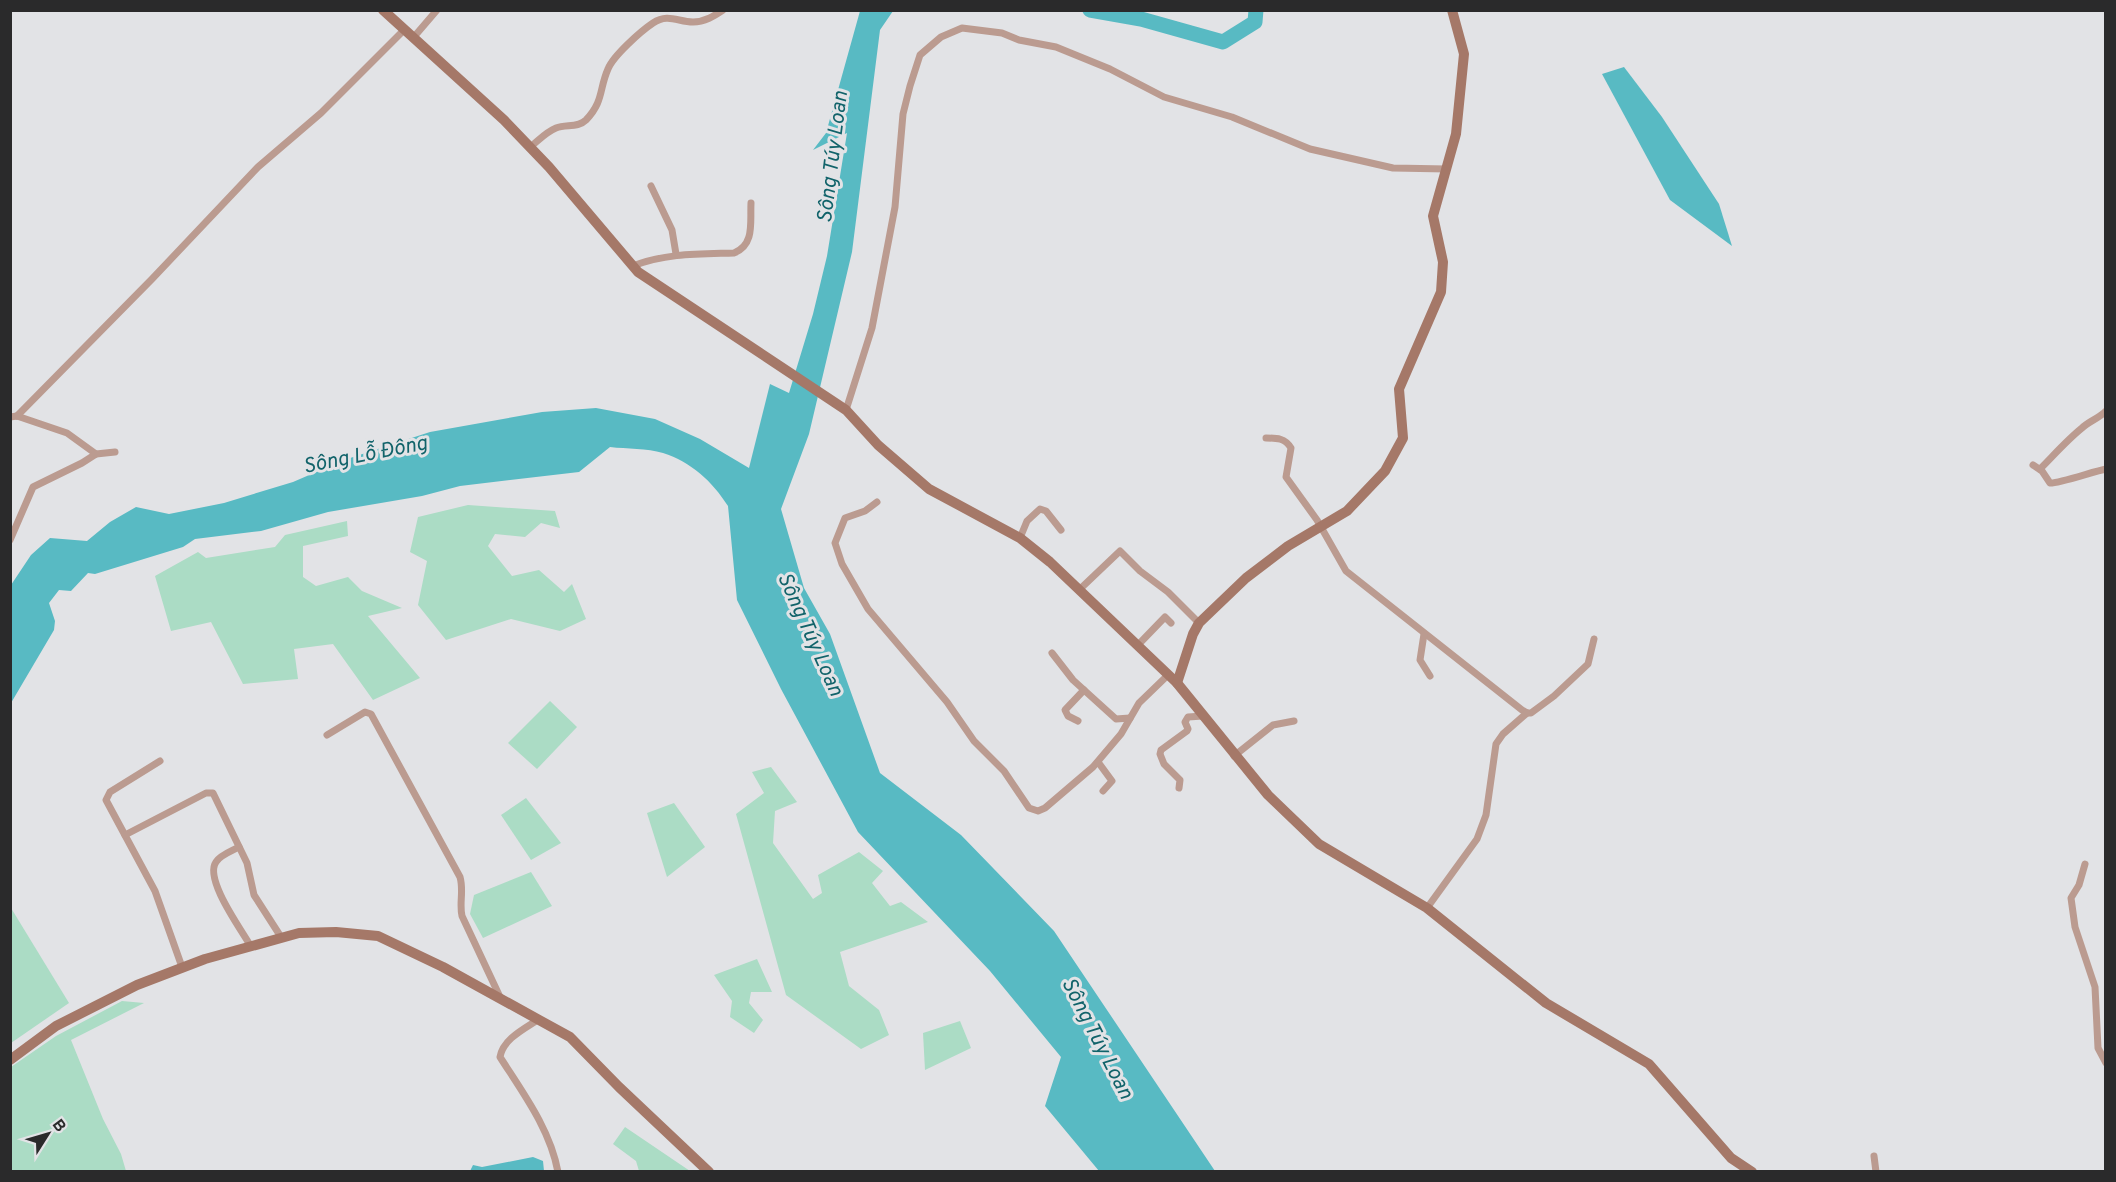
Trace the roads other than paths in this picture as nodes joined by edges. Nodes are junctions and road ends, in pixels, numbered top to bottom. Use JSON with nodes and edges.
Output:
{"nodes":[{"id":1,"x":383,"y":10,"type":"edge"},
{"id":2,"x":437,"y":10,"type":"edge"},
{"id":3,"x":723,"y":10,"type":"edge"},
{"id":4,"x":1452,"y":10,"type":"edge"},
{"id":5,"x":404,"y":30,"type":"junction"},
{"id":6,"x":413,"y":38,"type":"junction"},
{"id":7,"x":530,"y":147,"type":"junction"},
{"id":8,"x":1447,"y":169,"type":"junction"},
{"id":9,"x":651,"y":186,"type":"dead end"},
{"id":10,"x":751,"y":203,"type":"dead end"},
{"id":11,"x":676,"y":254,"type":"junction"},
{"id":12,"x":633,"y":266,"type":"junction"},
{"id":13,"x":846,"y":410,"type":"junction"},
{"id":14,"x":2106,"y":411,"type":"edge"},
{"id":15,"x":14,"y":417,"type":"edge"},
{"id":16,"x":1266,"y":438,"type":"dead end"},
{"id":17,"x":115,"y":452,"type":"dead end"},
{"id":18,"x":96,"y":454,"type":"junction"},
{"id":19,"x":2106,"y":469,"type":"edge"},
{"id":20,"x":877,"y":502,"type":"dead end"},
{"id":21,"x":1320,"y":528,"type":"junction"},
{"id":22,"x":1061,"y":530,"type":"dead end"},
{"id":23,"x":1020,"y":538,"type":"junction"},
{"id":24,"x":10,"y":540,"type":"edge"},
{"id":25,"x":1079,"y":590,"type":"junction"},
{"id":26,"x":1171,"y":623,"type":"dead end"},
{"id":27,"x":1199,"y":623,"type":"junction"},
{"id":28,"x":1424,"y":634,"type":"junction"},
{"id":29,"x":1594,"y":639,"type":"dead end"},
{"id":30,"x":1137,"y":646,"type":"junction"},
{"id":31,"x":1052,"y":653,"type":"dead end"},
{"id":32,"x":1430,"y":676,"type":"dead end"},
{"id":33,"x":1172,"y":679,"type":"junction"},
{"id":34,"x":1084,"y":690,"type":"junction"},
{"id":35,"x":1527,"y":713,"type":"junction"},
{"id":36,"x":1203,"y":716,"type":"junction"},
{"id":37,"x":1130,"y":718,"type":"junction"},
{"id":38,"x":1078,"y":721,"type":"dead end"},
{"id":39,"x":1294,"y":721,"type":"dead end"},
{"id":40,"x":327,"y":735,"type":"dead end"},
{"id":41,"x":1234,"y":756,"type":"junction"},
{"id":42,"x":160,"y":761,"type":"dead end"},
{"id":43,"x":1098,"y":762,"type":"junction"},
{"id":44,"x":1179,"y":788,"type":"dead end"},
{"id":45,"x":1103,"y":791,"type":"dead end"},
{"id":46,"x":125,"y":835,"type":"junction"},
{"id":47,"x":239,"y":847,"type":"junction"},
{"id":48,"x":2085,"y":864,"type":"dead end"},
{"id":49,"x":1427,"y":908,"type":"junction"},
{"id":50,"x":281,"y":937,"type":"junction"},
{"id":51,"x":250,"y":945,"type":"junction"},
{"id":52,"x":182,"y":967,"type":"junction"},
{"id":53,"x":500,"y":997,"type":"junction"},
{"id":54,"x":539,"y":1019,"type":"junction"},
{"id":55,"x":10,"y":1060,"type":"edge"},
{"id":56,"x":2106,"y":1063,"type":"edge"},
{"id":57,"x":1874,"y":1156,"type":"dead end"},
{"id":58,"x":558,"y":1172,"type":"edge"},
{"id":59,"x":709,"y":1172,"type":"edge"},
{"id":60,"x":1752,"y":1172,"type":"edge"},
{"id":61,"x":1876,"y":1172,"type":"edge"}],
"edges":[{"from":1,"to":5,"type":"street"},
{"from":2,"to":6,"type":"street"},
{"from":3,"to":7,"type":"street"},
{"from":4,"to":8,"type":"street"},
{"from":5,"to":6,"type":"street"},
{"from":5,"to":15,"type":"street"},
{"from":6,"to":7,"type":"street"},
{"from":7,"to":12,"type":"street"},
{"from":8,"to":13,"type":"street"},
{"from":8,"to":21,"type":"street"},
{"from":9,"to":11,"type":"street"},
{"from":10,"to":11,"type":"street"},
{"from":11,"to":12,"type":"street"},
{"from":12,"to":13,"type":"street"},
{"from":13,"to":23,"type":"street"},
{"from":14,"to":19,"type":"street"},
{"from":15,"to":18,"type":"street"},
{"from":16,"to":21,"type":"street"},
{"from":17,"to":18,"type":"street"},
{"from":18,"to":24,"type":"street"},
{"from":20,"to":43,"type":"street"},
{"from":21,"to":27,"type":"street"},
{"from":21,"to":28,"type":"street"},
{"from":22,"to":23,"type":"street"},
{"from":23,"to":25,"type":"street"},
{"from":25,"to":27,"type":"street"},
{"from":25,"to":30,"type":"street"},
{"from":26,"to":30,"type":"street"},
{"from":27,"to":33,"type":"street"},
{"from":28,"to":32,"type":"street"},
{"from":28,"to":35,"type":"street"},
{"from":29,"to":35,"type":"street"},
{"from":30,"to":33,"type":"street"},
{"from":31,"to":34,"type":"street"},
{"from":33,"to":36,"type":"street"},
{"from":33,"to":37,"type":"street"},
{"from":34,"to":37,"type":"street"},
{"from":34,"to":38,"type":"street"},
{"from":35,"to":49,"type":"street"},
{"from":36,"to":41,"type":"street"},
{"from":36,"to":44,"type":"street"},
{"from":37,"to":43,"type":"street"},
{"from":39,"to":41,"type":"street"},
{"from":40,"to":53,"type":"street"},
{"from":41,"to":49,"type":"street"},
{"from":42,"to":46,"type":"street"},
{"from":43,"to":45,"type":"street"},
{"from":46,"to":47,"type":"street"},
{"from":46,"to":52,"type":"street"},
{"from":47,"to":50,"type":"street"},
{"from":47,"to":51,"type":"street"},
{"from":48,"to":56,"type":"street"},
{"from":49,"to":60,"type":"street"},
{"from":50,"to":51,"type":"street"},
{"from":50,"to":53,"type":"street"},
{"from":51,"to":52,"type":"street"},
{"from":52,"to":55,"type":"street"},
{"from":53,"to":54,"type":"street"},
{"from":54,"to":58,"type":"street"},
{"from":54,"to":59,"type":"street"},
{"from":57,"to":61,"type":"street"}]}
